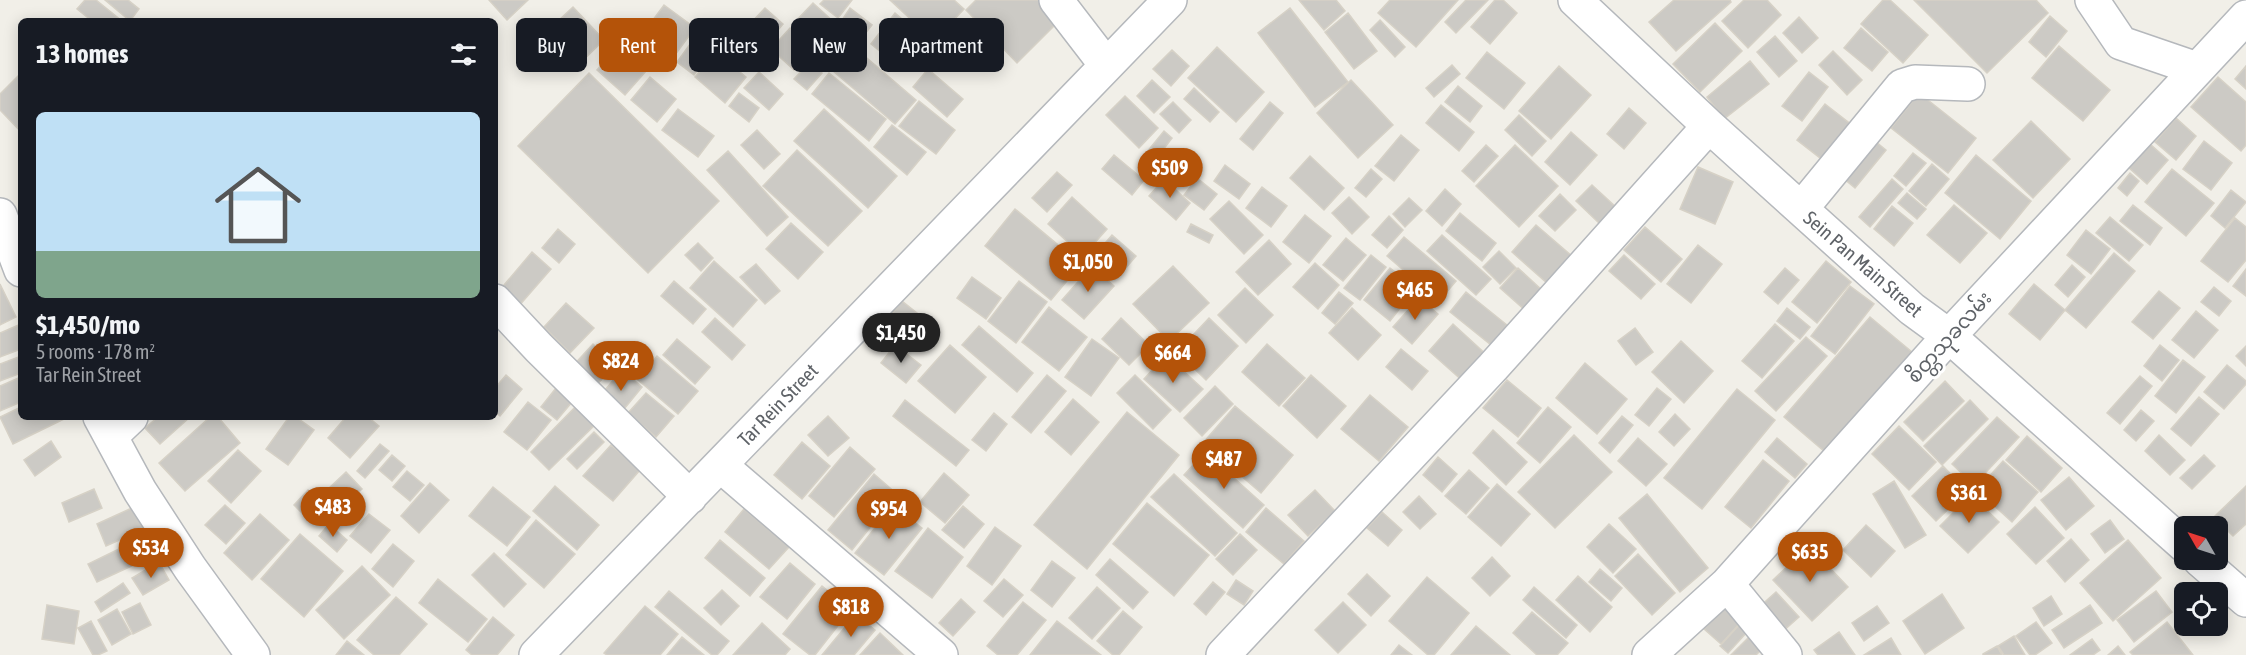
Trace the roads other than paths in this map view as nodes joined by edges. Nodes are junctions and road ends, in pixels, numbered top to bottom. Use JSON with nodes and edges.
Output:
{"nodes":[{"id":1,"x":1056,"y":0,"type":"edge"},
{"id":2,"x":1170,"y":0,"type":"edge"},
{"id":3,"x":1575,"y":0,"type":"edge"},
{"id":4,"x":2092,"y":0,"type":"edge"},
{"id":5,"x":2246,"y":17,"type":"edge"},
{"id":6,"x":1106,"y":65,"type":"junction"},
{"id":7,"x":2198,"y":69,"type":"junction"},
{"id":8,"x":1968,"y":84,"type":"dead end"},
{"id":9,"x":1709,"y":126,"type":"junction"},
{"id":10,"x":1801,"y":209,"type":"junction"},
{"id":11,"x":0,"y":215,"type":"edge"},
{"id":12,"x":18,"y":262,"type":"edge"},
{"id":13,"x":498,"y":304,"type":"edge"},
{"id":14,"x":1949,"y":336,"type":"junction"},
{"id":15,"x":114,"y":423,"type":"edge"},
{"id":16,"x":720,"y":465,"type":"junction"},
{"id":17,"x":690,"y":497,"type":"junction"},
{"id":18,"x":2174,"y":536,"type":"edge"},
{"id":19,"x":2212,"y":570,"type":"edge"},
{"id":20,"x":1727,"y":584,"type":"junction"},
{"id":21,"x":2246,"y":600,"type":"edge"},
{"id":22,"x":253,"y":655,"type":"edge"},
{"id":23,"x":536,"y":655,"type":"edge"},
{"id":24,"x":941,"y":655,"type":"edge"},
{"id":25,"x":1223,"y":655,"type":"edge"},
{"id":26,"x":1649,"y":655,"type":"edge"},
{"id":27,"x":1785,"y":655,"type":"edge"}],
"edges":[{"from":1,"to":6,"type":"street"},
{"from":2,"to":6,"type":"street","name":"Tar Rein Street"},
{"from":3,"to":9,"type":"street","name":"Sein Pan Main Street"},
{"from":4,"to":7,"type":"street"},
{"from":5,"to":7,"type":"street","name":"စိတ္တသုခလမ်း"},
{"from":6,"to":16,"type":"street","name":"Tar Rein Street"},
{"from":7,"to":14,"type":"street","name":"စိတ္တသုခလမ်း"},
{"from":8,"to":10,"type":"street"},
{"from":9,"to":10,"type":"street","name":"Sein Pan Main Street"},
{"from":9,"to":25,"type":"street"},
{"from":10,"to":14,"type":"street","name":"Sein Pan Main Street"},
{"from":11,"to":12,"type":"street"},
{"from":13,"to":17,"type":"street"},
{"from":14,"to":18,"type":"street","name":"Sein Pan Main Street"},
{"from":14,"to":20,"type":"street","name":"စိတ္တသုခလမ်း"},
{"from":15,"to":22,"type":"street"},
{"from":16,"to":17,"type":"street","name":"Tar Rein Street"},
{"from":16,"to":24,"type":"street"},
{"from":17,"to":23,"type":"street","name":"Tar Rein Street"},
{"from":19,"to":21,"type":"street"},
{"from":20,"to":26,"type":"street","name":"စိတ္တသုခလမ်း"},
{"from":20,"to":27,"type":"street"}]}
